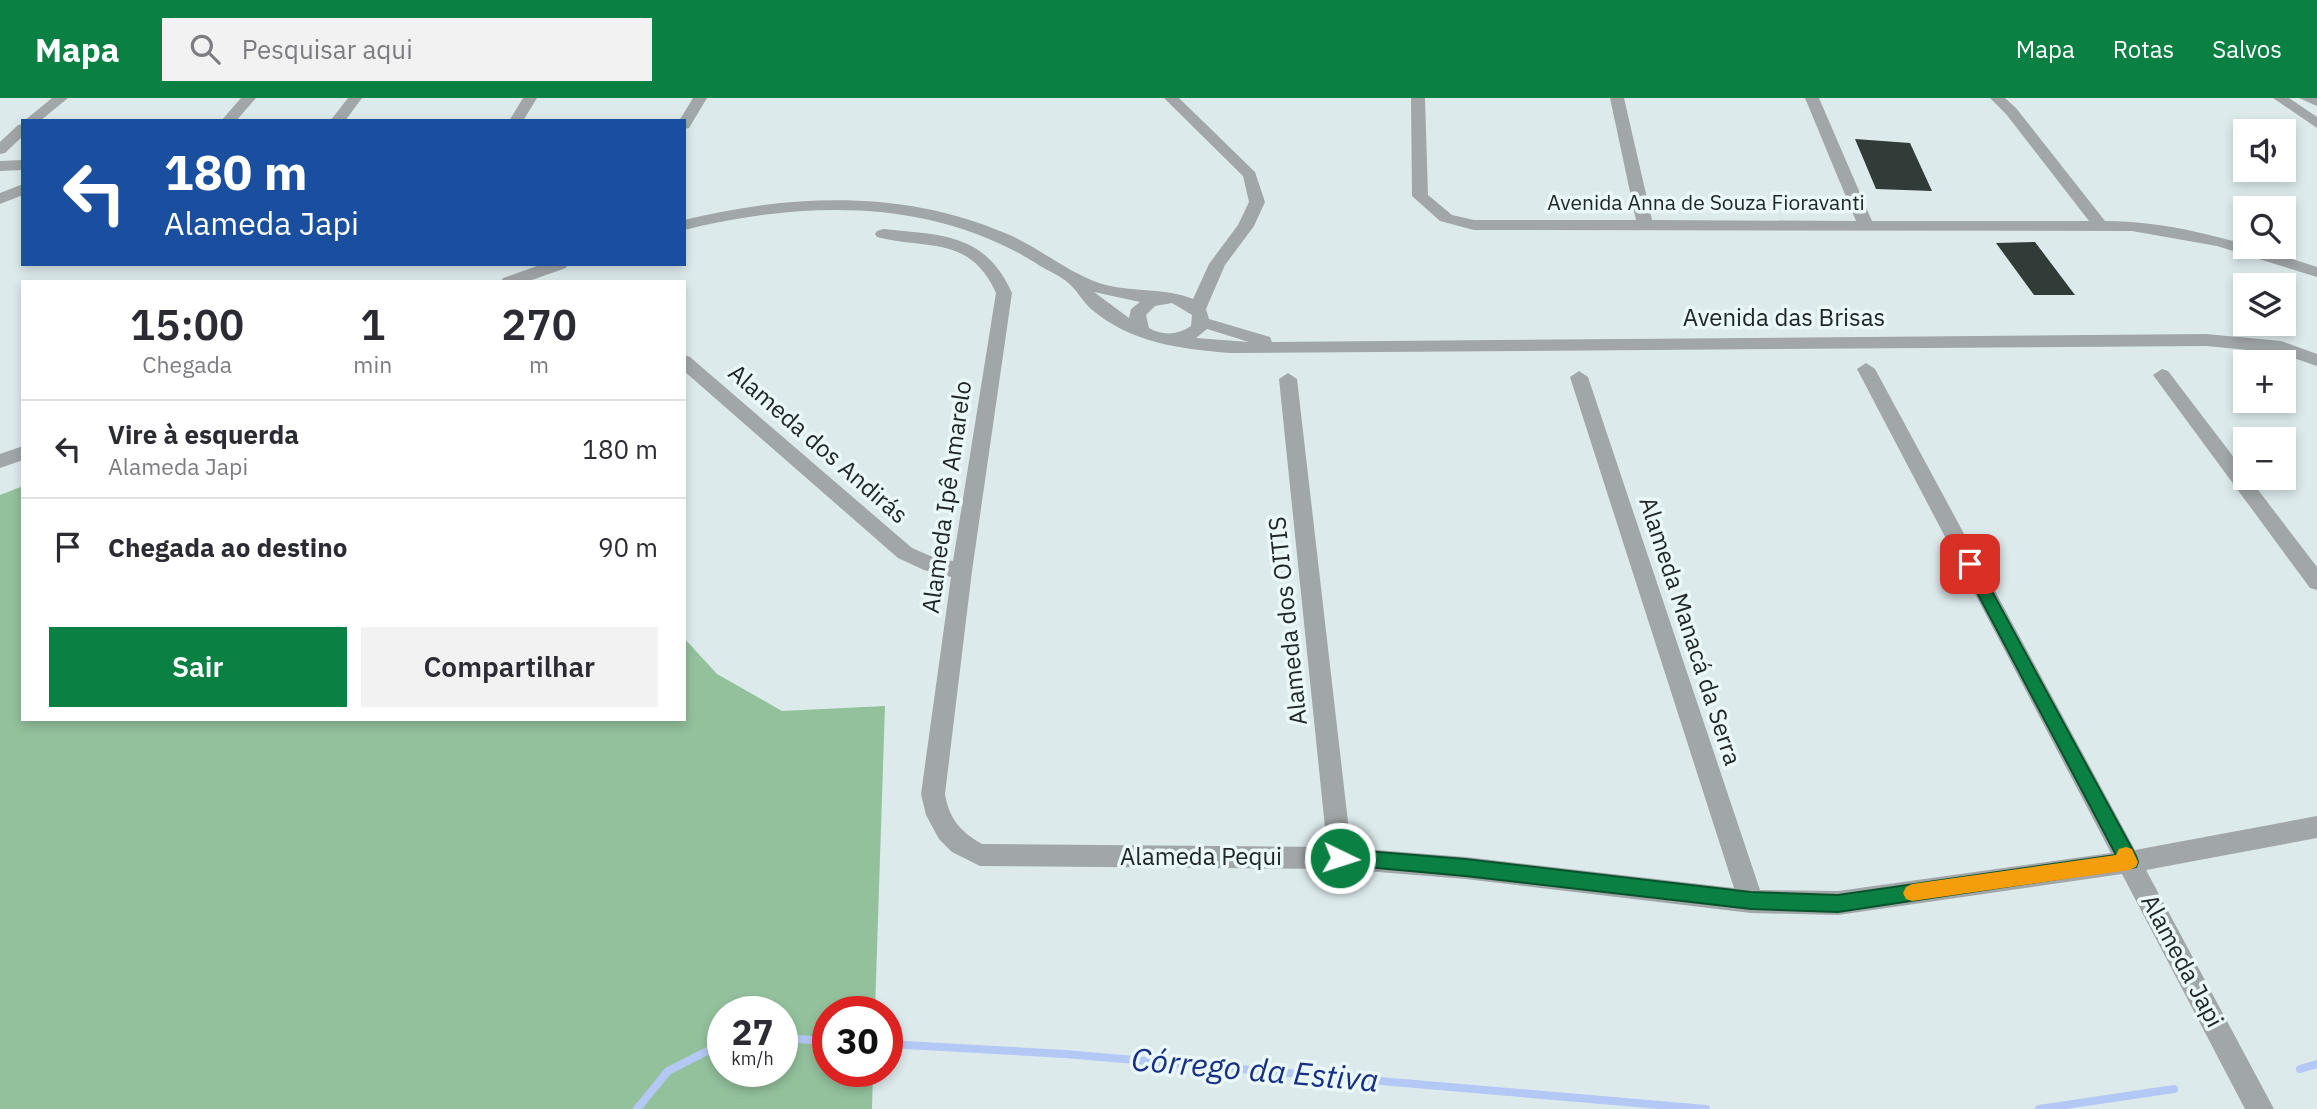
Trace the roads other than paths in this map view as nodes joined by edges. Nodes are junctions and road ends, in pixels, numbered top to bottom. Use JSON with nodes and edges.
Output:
{"nodes":[{"id":1,"x":61,"y":98,"type":"edge"},
{"id":2,"x":249,"y":98,"type":"edge"},
{"id":3,"x":355,"y":98,"type":"edge"},
{"id":4,"x":530,"y":98,"type":"edge"},
{"id":5,"x":700,"y":98,"type":"edge"},
{"id":6,"x":1171,"y":98,"type":"edge"},
{"id":7,"x":1418,"y":98,"type":"edge"},
{"id":8,"x":1618,"y":98,"type":"edge"},
{"id":9,"x":1812,"y":98,"type":"edge"},
{"id":10,"x":1997,"y":98,"type":"edge"},
{"id":11,"x":2282,"y":98,"type":"edge"},
{"id":12,"x":2313,"y":103,"type":"edge"},
{"id":13,"x":44,"y":116,"type":"edge"},
{"id":14,"x":230,"y":119,"type":"edge"},
{"id":15,"x":339,"y":119,"type":"edge"},
{"id":16,"x":517,"y":119,"type":"edge"},
{"id":17,"x":686,"y":122,"type":"edge"},
{"id":18,"x":2317,"y":124,"type":"edge"},
{"id":19,"x":21,"y":130,"type":"edge"},
{"id":20,"x":21,"y":143,"type":"edge"},
{"id":21,"x":0,"y":150,"type":"edge"},
{"id":22,"x":11,"y":165,"type":"edge"},
{"id":23,"x":686,"y":225,"type":"edge"},
{"id":24,"x":1866,"y":225,"type":"junction"},
{"id":25,"x":2100,"y":225,"type":"junction"},
{"id":26,"x":1645,"y":226,"type":"junction"},
{"id":27,"x":883,"y":234,"type":"dead end"},
{"id":28,"x":1217,"y":264,"type":"junction"},
{"id":29,"x":554,"y":266,"type":"edge"},
{"id":30,"x":2317,"y":272,"type":"edge"},
{"id":31,"x":1074,"y":279,"type":"junction"},
{"id":32,"x":515,"y":280,"type":"edge"},
{"id":33,"x":1166,"y":299,"type":"junction"},
{"id":34,"x":1199,"y":315,"type":"junction"},
{"id":35,"x":1146,"y":334,"type":"junction"},
{"id":36,"x":1175,"y":340,"type":"junction"},
{"id":37,"x":1286,"y":346,"type":"junction"},
{"id":38,"x":2317,"y":360,"type":"edge"},
{"id":39,"x":686,"y":363,"type":"edge"},
{"id":40,"x":1866,"y":369,"type":"dead end"},
{"id":41,"x":2162,"y":375,"type":"dead end"},
{"id":42,"x":1579,"y":377,"type":"dead end"},
{"id":43,"x":1288,"y":379,"type":"dead end"},
{"id":44,"x":21,"y":454,"type":"edge"},
{"id":45,"x":0,"y":461,"type":"edge"},
{"id":46,"x":962,"y":571,"type":"junction"},
{"id":47,"x":2317,"y":582,"type":"edge"},
{"id":48,"x":2317,"y":827,"type":"edge"},
{"id":49,"x":960,"y":845,"type":"joint"},
{"id":50,"x":1340,"y":858,"type":"junction"},
{"id":51,"x":2129,"y":862,"type":"junction"},
{"id":52,"x":1751,"y":901,"type":"junction"},
{"id":53,"x":2260,"y":1109,"type":"edge"}],
"edges":[{"from":1,"to":13,"type":"street"},
{"from":2,"to":14,"type":"street"},
{"from":3,"to":15,"type":"street"},
{"from":4,"to":16,"type":"street"},
{"from":5,"to":17,"type":"street"},
{"from":6,"to":28,"type":"street"},
{"from":7,"to":26,"type":"street","name":"Avenida Anna de Souza Fioravanti"},
{"from":8,"to":26,"type":"street"},
{"from":9,"to":24,"type":"street"},
{"from":10,"to":25,"type":"street"},
{"from":11,"to":12,"type":"street"},
{"from":11,"to":18,"type":"street"},
{"from":19,"to":21,"type":"street"},
{"from":20,"to":22,"type":"street"},
{"from":23,"to":31,"type":"street"},
{"from":24,"to":25,"type":"street","name":"Avenida Anna de Souza Fioravanti"},
{"from":24,"to":26,"type":"street","name":"Avenida Anna de Souza Fioravanti"},
{"from":25,"to":30,"type":"street","name":"Avenida Anna de Souza Fioravanti"},
{"from":27,"to":46,"type":"street","name":"Alameda Ipê Amarelo"},
{"from":28,"to":33,"type":"street"},
{"from":28,"to":34,"type":"street"},
{"from":29,"to":32,"type":"street"},
{"from":31,"to":33,"type":"street"},
{"from":31,"to":35,"type":"street"},
{"from":33,"to":34,"type":"street"},
{"from":33,"to":35,"type":"street"},
{"from":34,"to":36,"type":"street"},
{"from":34,"to":37,"type":"street","name":"Avenida das Brisas"},
{"from":35,"to":36,"type":"street"},
{"from":36,"to":37,"type":"street","name":"Avenida das Brisas"},
{"from":37,"to":38,"type":"street","name":"Avenida das Brisas"},
{"from":39,"to":46,"type":"street","name":"Alameda dos Andirás"},
{"from":40,"to":51,"type":"street","name":"Alameda Japi"},
{"from":41,"to":47,"type":"street"},
{"from":42,"to":52,"type":"street","name":"Alameda Manacá da Serra"},
{"from":43,"to":50,"type":"street","name":"Alameda dos OITIS"},
{"from":44,"to":45,"type":"street"},
{"from":46,"to":49,"type":"street","name":"Alameda Ipê Amarelo"},
{"from":48,"to":51,"type":"street","name":"Alameda Pequi"},
{"from":49,"to":50,"type":"street","name":"Alameda Pequi"},
{"from":50,"to":52,"type":"street","name":"Alameda Pequi"},
{"from":51,"to":52,"type":"street","name":"Alameda Pequi"},
{"from":51,"to":53,"type":"street","name":"Alameda Japi"}]}
